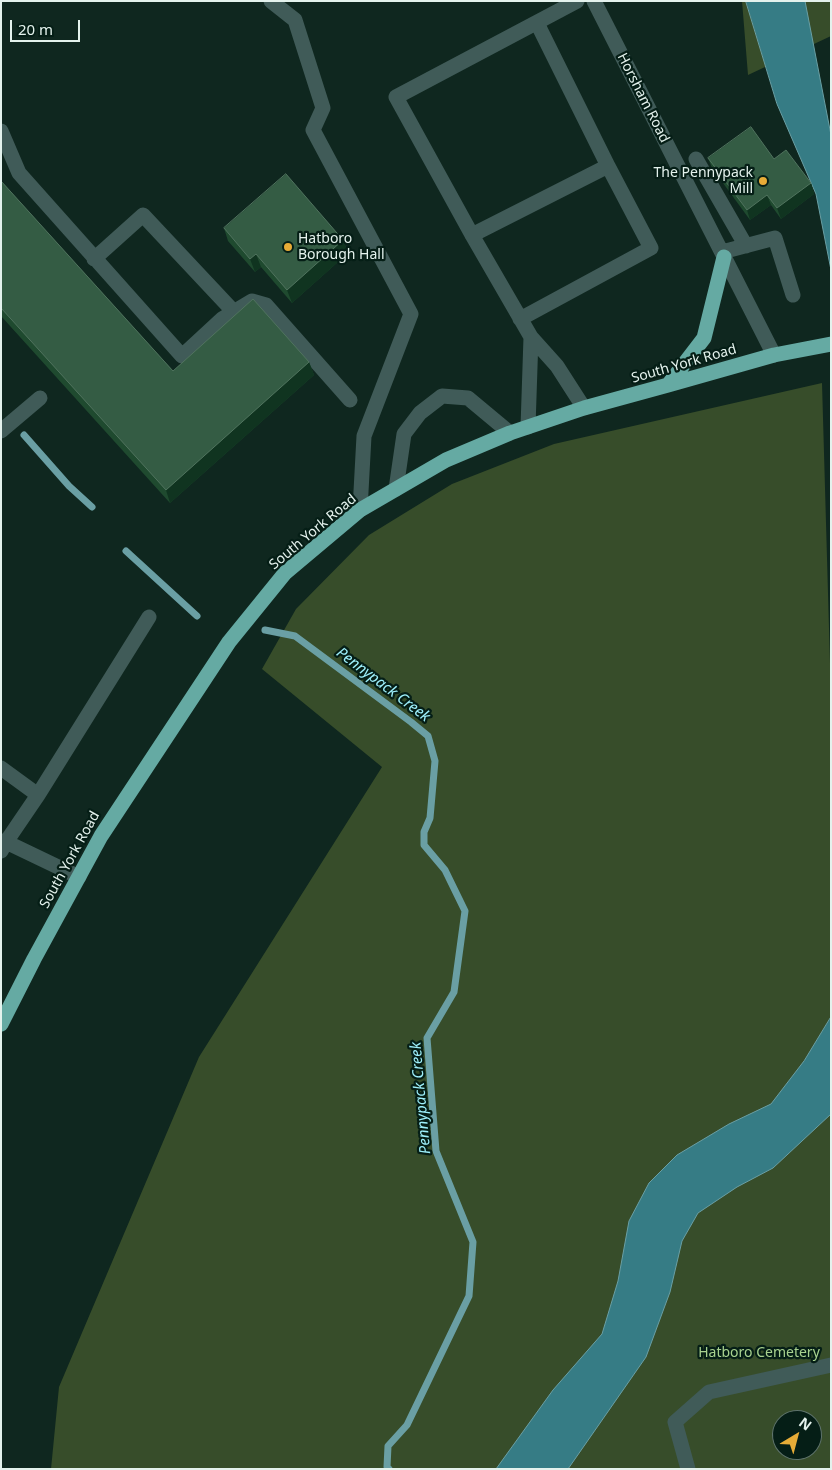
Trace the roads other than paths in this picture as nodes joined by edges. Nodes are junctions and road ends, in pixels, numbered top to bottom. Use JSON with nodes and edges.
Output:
{"nodes":[{"id":1,"x":271,"y":1,"type":"edge"},
{"id":2,"x":577,"y":1,"type":"edge"},
{"id":3,"x":594,"y":1,"type":"edge"},
{"id":4,"x":537,"y":22,"type":"junction"},
{"id":5,"x":2,"y":135,"type":"edge"},
{"id":6,"x":696,"y":159,"type":"dead end"},
{"id":7,"x":608,"y":166,"type":"junction"},
{"id":8,"x":472,"y":235,"type":"junction"},
{"id":9,"x":746,"y":246,"type":"junction"},
{"id":10,"x":723,"y":254,"type":"junction"},
{"id":11,"x":94,"y":259,"type":"junction"},
{"id":12,"x":793,"y":294,"type":"dead end"},
{"id":13,"x":234,"y":312,"type":"junction"},
{"id":14,"x":520,"y":319,"type":"junction"},
{"id":15,"x":531,"y":337,"type":"junction"},
{"id":16,"x":826,"y":345,"type":"edge"},
{"id":17,"x":774,"y":355,"type":"junction"},
{"id":18,"x":668,"y":385,"type":"junction"},
{"id":19,"x":40,"y":398,"type":"dead end"},
{"id":20,"x":350,"y":400,"type":"dead end"},
{"id":21,"x":584,"y":408,"type":"junction"},
{"id":22,"x":528,"y":427,"type":"junction"},
{"id":23,"x":1,"y":431,"type":"edge"},
{"id":24,"x":510,"y":433,"type":"junction"},
{"id":25,"x":396,"y":489,"type":"junction"},
{"id":26,"x":360,"y":510,"type":"junction"},
{"id":27,"x":149,"y":617,"type":"dead end"},
{"id":28,"x":1,"y":768,"type":"edge"},
{"id":29,"x":38,"y":795,"type":"junction"},
{"id":30,"x":3,"y":845,"type":"edge"},
{"id":31,"x":79,"y":877,"type":"junction"},
{"id":32,"x":2,"y":1021,"type":"edge"},
{"id":33,"x":831,"y":1365,"type":"edge"},
{"id":34,"x":688,"y":1469,"type":"edge"}],
"edges":[{"from":1,"to":26,"type":"street"},
{"from":2,"to":4,"type":"street"},
{"from":3,"to":10,"type":"street","name":"Horsham Road"},
{"from":4,"to":7,"type":"street"},
{"from":4,"to":8,"type":"street"},
{"from":5,"to":11,"type":"street"},
{"from":6,"to":9,"type":"street"},
{"from":7,"to":8,"type":"street"},
{"from":7,"to":14,"type":"street"},
{"from":8,"to":14,"type":"street"},
{"from":9,"to":10,"type":"street"},
{"from":9,"to":12,"type":"street"},
{"from":10,"to":17,"type":"street","name":"Horsham Road"},
{"from":10,"to":18,"type":"highway"},
{"from":11,"to":13,"type":"street"},
{"from":11,"to":13,"type":"street"},
{"from":13,"to":20,"type":"street"},
{"from":14,"to":15,"type":"street"},
{"from":15,"to":21,"type":"street"},
{"from":15,"to":22,"type":"street"},
{"from":16,"to":17,"type":"highway","name":"South York Road"},
{"from":17,"to":18,"type":"highway","name":"South York Road"},
{"from":18,"to":21,"type":"highway","name":"South York Road"},
{"from":19,"to":23,"type":"street"},
{"from":21,"to":22,"type":"highway","name":"South York Road"},
{"from":22,"to":24,"type":"highway","name":"South York Road"},
{"from":24,"to":25,"type":"highway","name":"South York Road"},
{"from":24,"to":25,"type":"street"},
{"from":25,"to":26,"type":"highway","name":"South York Road"},
{"from":26,"to":31,"type":"highway","name":"South York Road"},
{"from":27,"to":29,"type":"street"},
{"from":28,"to":29,"type":"street"},
{"from":29,"to":30,"type":"street"},
{"from":30,"to":31,"type":"street"},
{"from":31,"to":32,"type":"highway","name":"South York Road"},
{"from":33,"to":34,"type":"street"}]}
